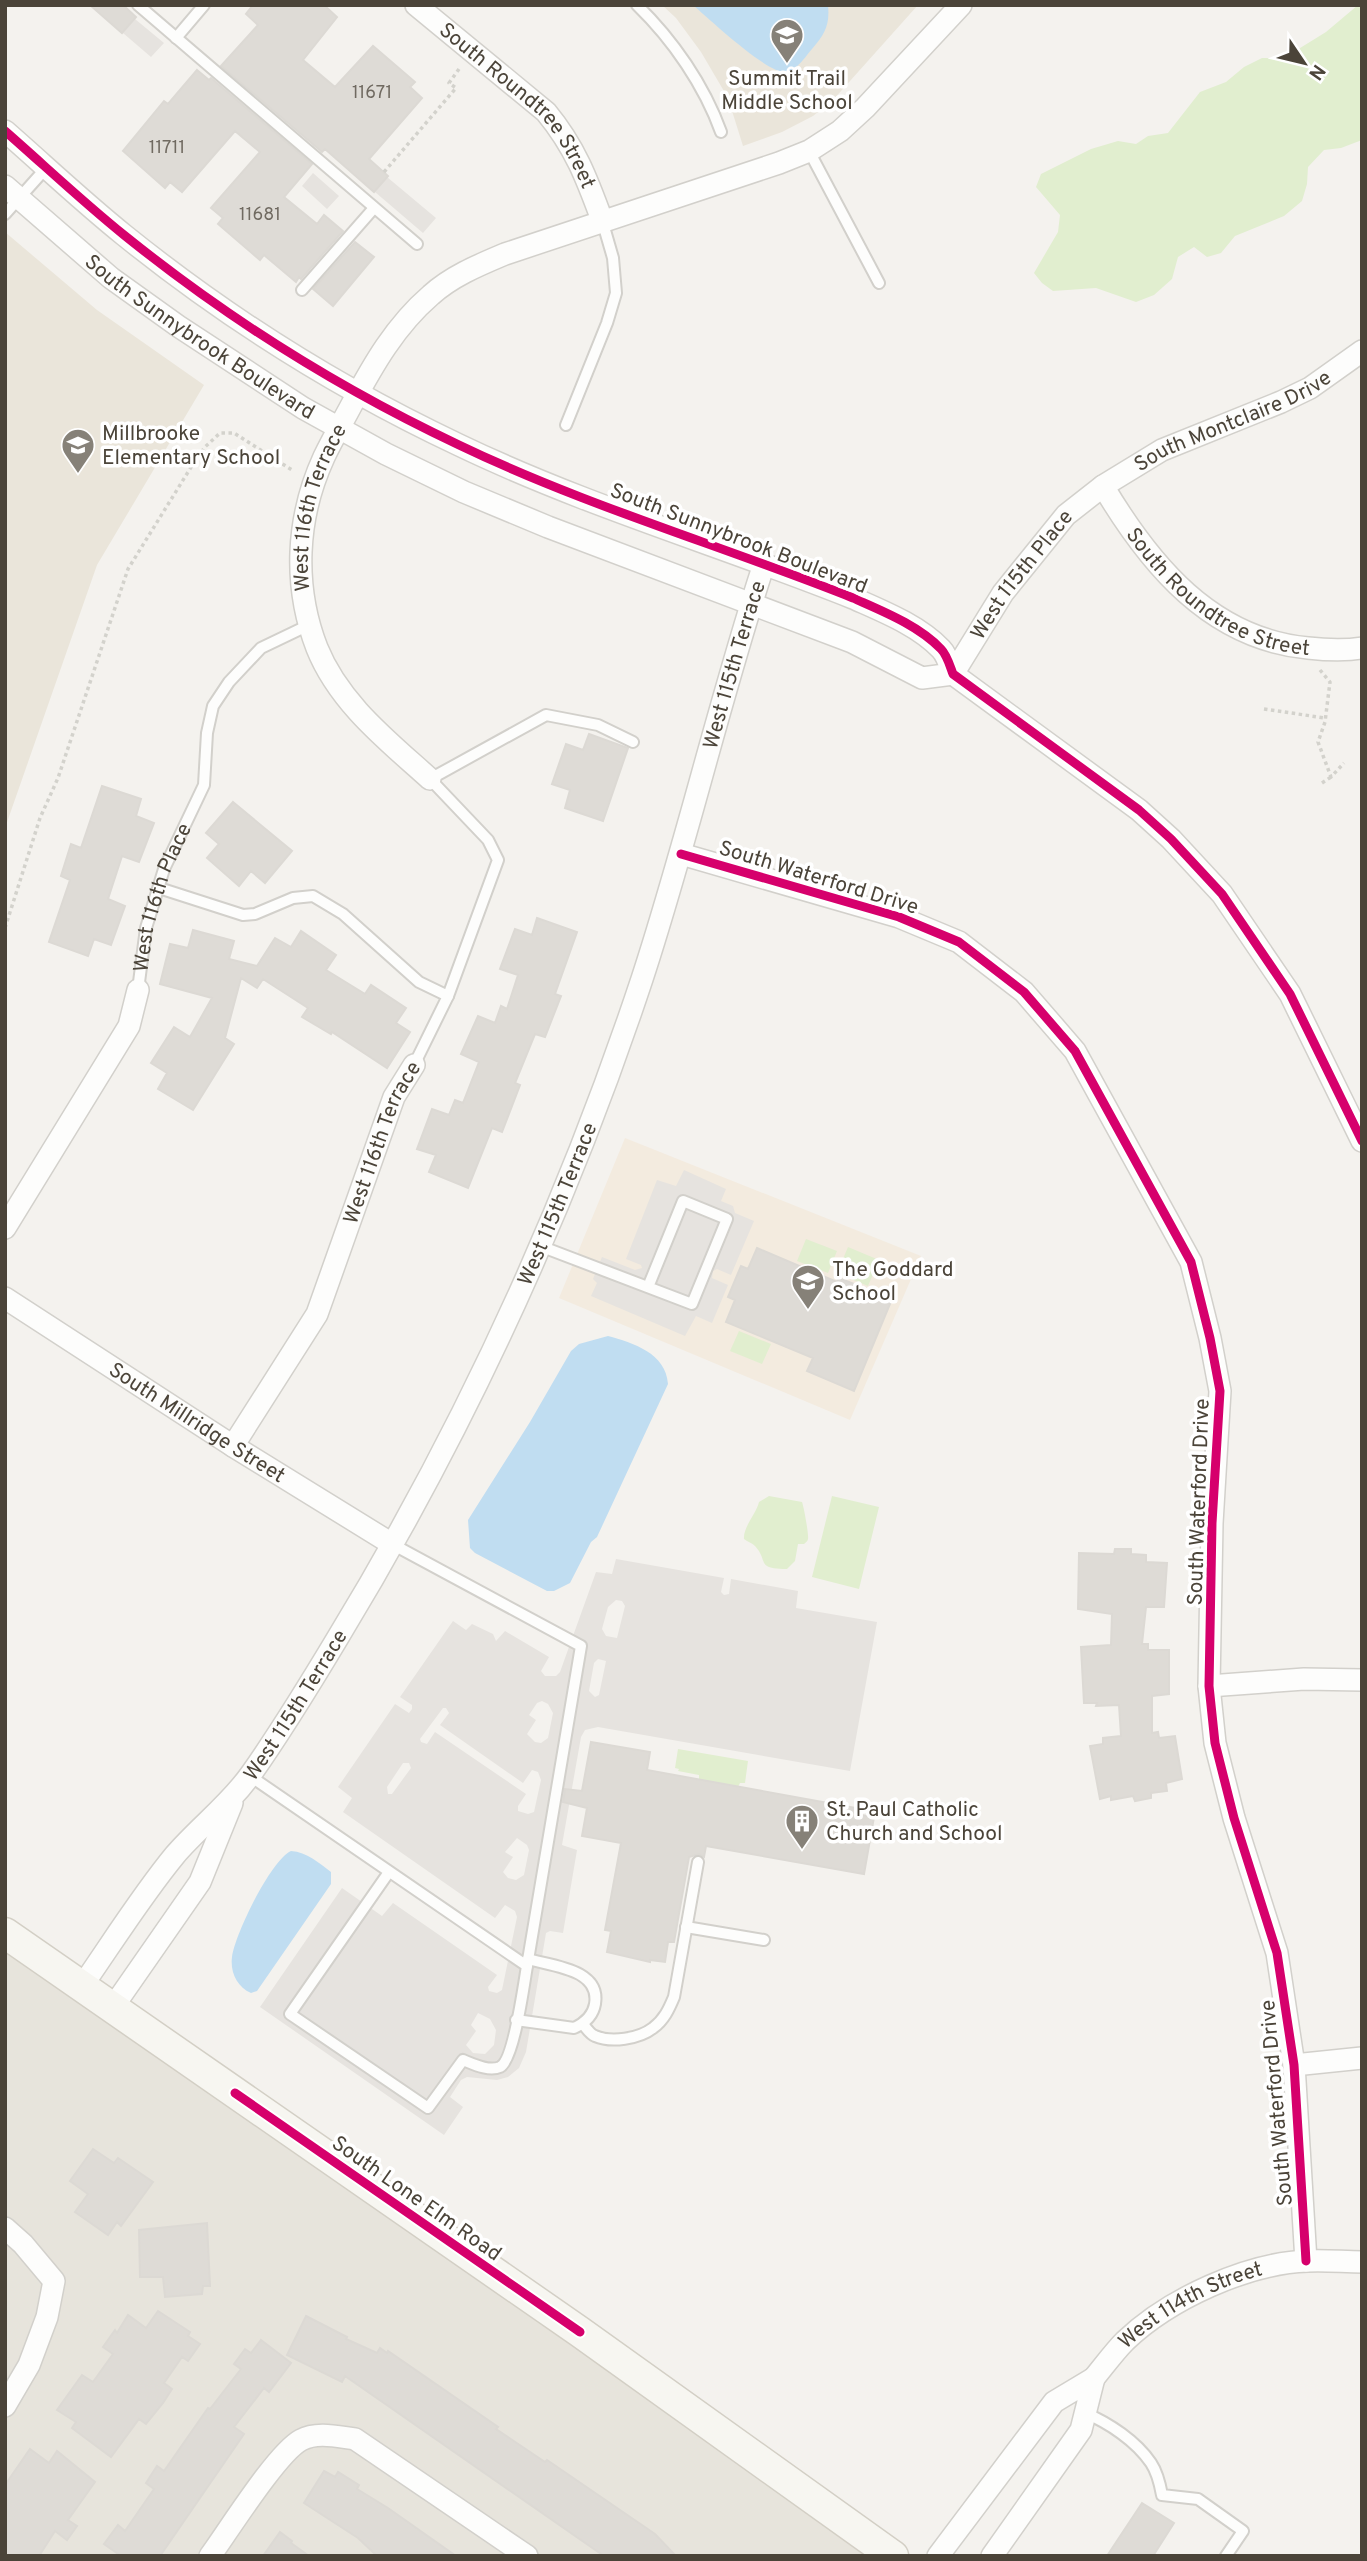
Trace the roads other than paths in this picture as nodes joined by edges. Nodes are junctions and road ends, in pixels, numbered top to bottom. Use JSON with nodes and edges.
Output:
{"nodes":[{"id":1,"x":138,"y":5,"type":"edge"},
{"id":2,"x":204,"y":5,"type":"edge"},
{"id":3,"x":416,"y":5,"type":"edge"},
{"id":4,"x":638,"y":5,"type":"edge"},
{"id":5,"x":961,"y":5,"type":"edge"},
{"id":6,"x":176,"y":38,"type":"junction"},
{"id":7,"x":5,"y":131,"type":"edge"},
{"id":8,"x":721,"y":132,"type":"dead end"},
{"id":9,"x":809,"y":151,"type":"junction"},
{"id":10,"x":47,"y":167,"type":"junction"},
{"id":11,"x":10,"y":200,"type":"edge"},
{"id":12,"x":374,"y":208,"type":"junction"},
{"id":13,"x":602,"y":220,"type":"junction"},
{"id":14,"x":417,"y":244,"type":"dead end"},
{"id":15,"x":879,"y":283,"type":"dead end"},
{"id":16,"x":302,"y":290,"type":"dead end"},
{"id":17,"x":1362,"y":352,"type":"edge"},
{"id":18,"x":358,"y":393,"type":"junction"},
{"id":19,"x":566,"y":425,"type":"dead end"},
{"id":20,"x":339,"y":429,"type":"junction"},
{"id":21,"x":1103,"y":486,"type":"junction"},
{"id":22,"x":764,"y":564,"type":"junction"},
{"id":23,"x":751,"y":604,"type":"junction"},
{"id":24,"x":309,"y":625,"type":"junction"},
{"id":25,"x":1362,"y":648,"type":"edge"},
{"id":26,"x":953,"y":674,"type":"junction"},
{"id":27,"x":633,"y":742,"type":"dead end"},
{"id":28,"x":430,"y":779,"type":"junction"},
{"id":29,"x":681,"y":854,"type":"junction"},
{"id":30,"x":159,"y":888,"type":"junction"},
{"id":31,"x":138,"y":990,"type":"joint"},
{"id":32,"x":448,"y":996,"type":"junction"},
{"id":33,"x":414,"y":1065,"type":"joint"},
{"id":34,"x":1361,"y":1139,"type":"edge"},
{"id":35,"x":5,"y":1228,"type":"edge"},
{"id":36,"x":540,"y":1246,"type":"junction"},
{"id":37,"x":648,"y":1287,"type":"junction"},
{"id":38,"x":5,"y":1297,"type":"edge"},
{"id":39,"x":233,"y":1446,"type":"junction"},
{"id":40,"x":392,"y":1544,"type":"junction"},
{"id":41,"x":1362,"y":1680,"type":"edge"},
{"id":42,"x":1209,"y":1686,"type":"junction"},
{"id":43,"x":244,"y":1784,"type":"junction"},
{"id":44,"x":698,"y":1862,"type":"dead end"},
{"id":45,"x":389,"y":1872,"type":"junction"},
{"id":46,"x":686,"y":1927,"type":"junction"},
{"id":47,"x":5,"y":1933,"type":"edge"},
{"id":48,"x":764,"y":1940,"type":"dead end"},
{"id":49,"x":528,"y":1963,"type":"junction"},
{"id":50,"x":82,"y":1986,"type":"junction"},
{"id":51,"x":113,"y":2007,"type":"junction"},
{"id":52,"x":516,"y":2020,"type":"junction"},
{"id":53,"x":583,"y":2024,"type":"junction"},
{"id":54,"x":1362,"y":2058,"type":"edge"},
{"id":55,"x":1294,"y":2065,"type":"junction"},
{"id":56,"x":5,"y":2228,"type":"edge"},
{"id":57,"x":1306,"y":2261,"type":"junction"},
{"id":58,"x":1362,"y":2262,"type":"edge"},
{"id":59,"x":1094,"y":2378,"type":"junction"},
{"id":60,"x":5,"y":2406,"type":"edge"},
{"id":61,"x":1085,"y":2413,"type":"junction"},
{"id":62,"x":211,"y":2556,"type":"edge"},
{"id":63,"x":527,"y":2556,"type":"edge"},
{"id":64,"x":894,"y":2556,"type":"edge"},
{"id":65,"x":937,"y":2556,"type":"edge"},
{"id":66,"x":992,"y":2556,"type":"edge"},
{"id":67,"x":1226,"y":2556,"type":"edge"}],
"edges":[{"from":1,"to":6,"type":"lane"},
{"from":2,"to":6,"type":"lane"},
{"from":3,"to":13,"type":"street","name":"South Roundtree Street"},
{"from":4,"to":8,"type":"lane"},
{"from":5,"to":9,"type":"street","name":"West 116th Terrace"},
{"from":6,"to":12,"type":"lane"},
{"from":7,"to":10,"type":"street","name":"South Sunnybrook Boulevard"},
{"from":9,"to":13,"type":"street","name":"West 116th Terrace"},
{"from":9,"to":15,"type":"lane"},
{"from":10,"to":11,"type":"lane"},
{"from":10,"to":18,"type":"street","name":"South Sunnybrook Boulevard"},
{"from":11,"to":20,"type":"street","name":"South Sunnybrook Boulevard"},
{"from":12,"to":14,"type":"lane"},
{"from":12,"to":16,"type":"lane"},
{"from":13,"to":18,"type":"street","name":"West 116th Terrace"},
{"from":13,"to":19,"type":"lane"},
{"from":17,"to":21,"type":"street","name":"South Montclaire Drive"},
{"from":18,"to":20,"type":"street","name":"West 116th Terrace"},
{"from":18,"to":22,"type":"street","name":"South Sunnybrook Boulevard"},
{"from":20,"to":23,"type":"street","name":"South Sunnybrook Boulevard"},
{"from":20,"to":24,"type":"street","name":"West 116th Terrace"},
{"from":21,"to":25,"type":"street","name":"South Roundtree Street"},
{"from":21,"to":26,"type":"street","name":"West 115th Place"},
{"from":22,"to":23,"type":"street","name":"West 115th Terrace"},
{"from":22,"to":26,"type":"street","name":"South Sunnybrook Boulevard"},
{"from":23,"to":26,"type":"street","name":"South Sunnybrook Boulevard"},
{"from":23,"to":29,"type":"street","name":"West 115th Terrace"},
{"from":24,"to":28,"type":"street","name":"West 116th Terrace"},
{"from":24,"to":30,"type":"lane","name":"West 116th Place"},
{"from":26,"to":34,"type":"street","name":"South Sunnybrook Boulevard"},
{"from":27,"to":28,"type":"lane"},
{"from":28,"to":32,"type":"lane","name":"West 116th Terrace"},
{"from":29,"to":36,"type":"street","name":"West 115th Terrace"},
{"from":29,"to":42,"type":"street","name":"South Waterford Drive"},
{"from":30,"to":31,"type":"lane","name":"West 116th Place"},
{"from":30,"to":32,"type":"lane"},
{"from":31,"to":35,"type":"street","name":"West 116th Place"},
{"from":32,"to":33,"type":"lane","name":"West 116th Terrace"},
{"from":33,"to":39,"type":"street","name":"West 116th Terrace"},
{"from":36,"to":37,"type":"lane"},
{"from":36,"to":40,"type":"street","name":"West 115th Terrace"},
{"from":37,"to":37,"type":"lane"},
{"from":38,"to":39,"type":"street","name":"South Millridge Street"},
{"from":39,"to":40,"type":"street","name":"South Millridge Street"},
{"from":40,"to":43,"type":"street","name":"West 115th Terrace"},
{"from":40,"to":49,"type":"lane"},
{"from":41,"to":42,"type":"street"},
{"from":42,"to":55,"type":"street","name":"South Waterford Drive"},
{"from":43,"to":45,"type":"lane"},
{"from":43,"to":50,"type":"street","name":"West 115th Terrace"},
{"from":43,"to":51,"type":"street","name":"West 115th Terrace"},
{"from":44,"to":46,"type":"lane"},
{"from":45,"to":49,"type":"lane"},
{"from":45,"to":52,"type":"lane"},
{"from":46,"to":48,"type":"lane"},
{"from":46,"to":53,"type":"lane"},
{"from":47,"to":50,"type":"street","name":"South Lone Elm Road"},
{"from":49,"to":52,"type":"lane"},
{"from":49,"to":53,"type":"lane"},
{"from":50,"to":51,"type":"street","name":"South Lone Elm Road"},
{"from":51,"to":64,"type":"street","name":"South Lone Elm Road"},
{"from":52,"to":53,"type":"lane"},
{"from":54,"to":55,"type":"street"},
{"from":55,"to":57,"type":"street","name":"South Waterford Drive"},
{"from":56,"to":60,"type":"street"},
{"from":57,"to":58,"type":"street","name":"West 114th Street"},
{"from":57,"to":59,"type":"street","name":"West 114th Street"},
{"from":59,"to":61,"type":"street","name":"West 114th Street"},
{"from":59,"to":65,"type":"street","name":"West 114th Street"},
{"from":61,"to":66,"type":"street","name":"West 114th Street"},
{"from":61,"to":67,"type":"lane"},
{"from":62,"to":63,"type":"street"}]}
